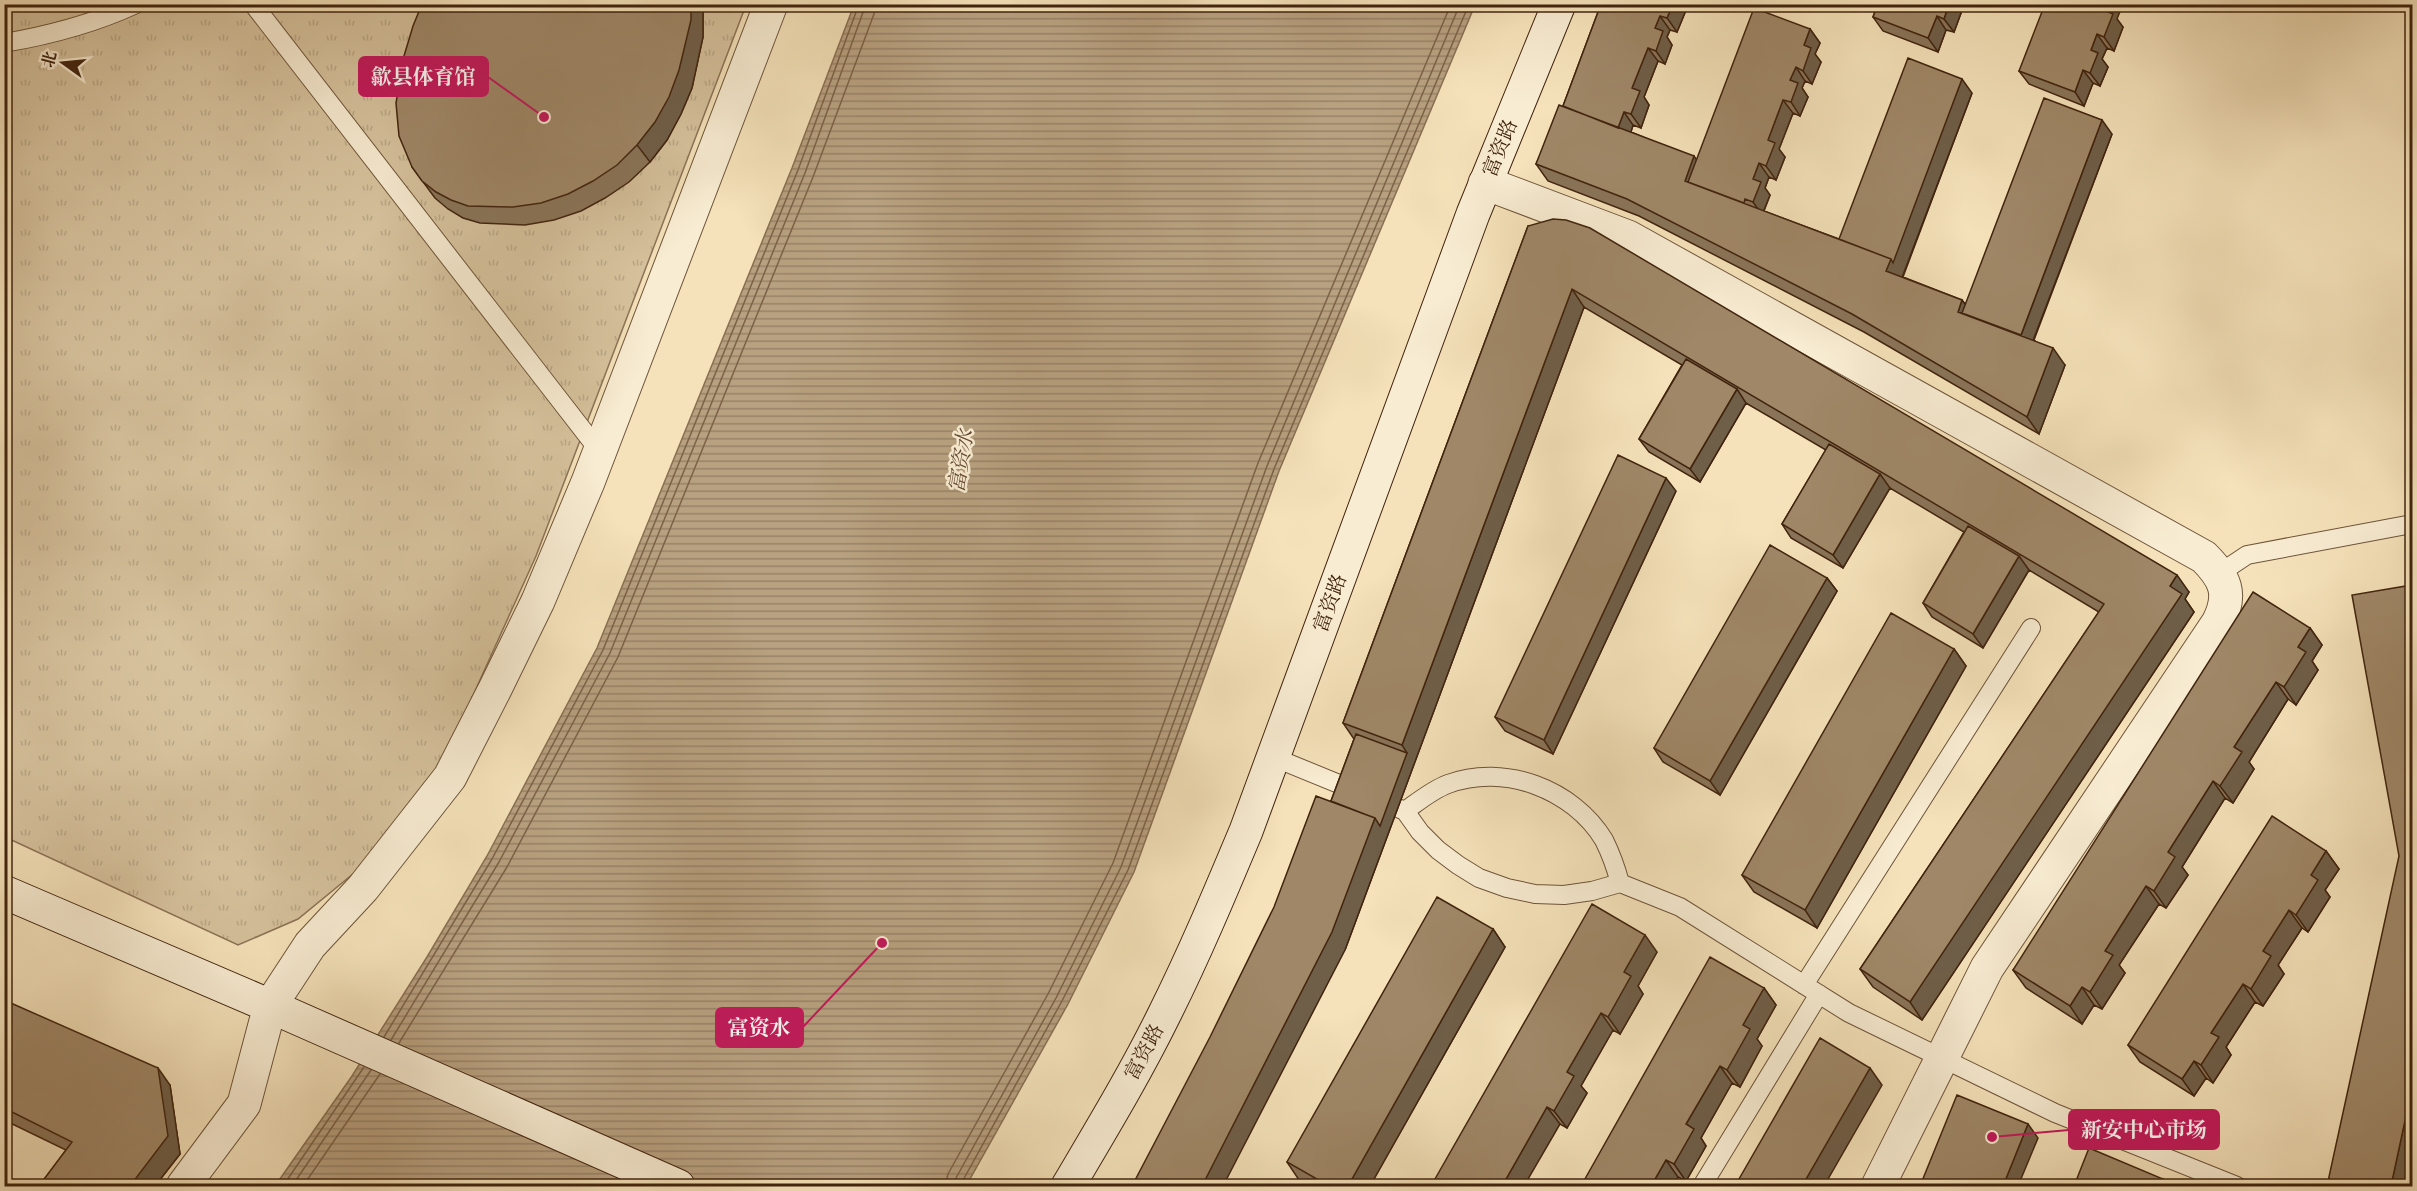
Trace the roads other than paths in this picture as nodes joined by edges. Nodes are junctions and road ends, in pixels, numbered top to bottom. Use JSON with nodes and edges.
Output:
{"nodes":[{"id":1,"x":136,"y":4,"type":"edge"},
{"id":2,"x":253,"y":4,"type":"edge"},
{"id":3,"x":771,"y":4,"type":"edge"},
{"id":4,"x":1559,"y":4,"type":"edge"},
{"id":5,"x":4,"y":44,"type":"edge"},
{"id":6,"x":1485,"y":183,"type":"junction"},
{"id":7,"x":600,"y":452,"type":"junction"},
{"id":8,"x":2412,"y":524,"type":"edge"},
{"id":9,"x":2220,"y":573,"type":"junction"},
{"id":10,"x":2031,"y":628,"type":"dead end"},
{"id":11,"x":1273,"y":757,"type":"junction"},
{"id":12,"x":1406,"y":811,"type":"junction"},
{"id":13,"x":1620,"y":883,"type":"junction"},
{"id":14,"x":4,"y":892,"type":"edge"},
{"id":15,"x":1811,"y":989,"type":"junction"},
{"id":16,"x":270,"y":1006,"type":"junction"},
{"id":17,"x":1942,"y":1058,"type":"junction"},
{"id":18,"x":183,"y":1186,"type":"edge"},
{"id":19,"x":678,"y":1186,"type":"edge"},
{"id":20,"x":1068,"y":1186,"type":"edge"},
{"id":21,"x":1702,"y":1186,"type":"edge"},
{"id":22,"x":1878,"y":1186,"type":"edge"},
{"id":23,"x":2237,"y":1186,"type":"edge"}],
"edges":[{"from":1,"to":5,"type":"lane"},
{"from":2,"to":7,"type":"lane"},
{"from":3,"to":7,"type":"street"},
{"from":4,"to":6,"type":"street","name":"富资路"},
{"from":6,"to":9,"type":"street"},
{"from":6,"to":11,"type":"street","name":"富资路"},
{"from":7,"to":16,"type":"street"},
{"from":8,"to":9,"type":"lane"},
{"from":9,"to":17,"type":"street"},
{"from":10,"to":15,"type":"lane"},
{"from":11,"to":12,"type":"lane"},
{"from":11,"to":20,"type":"street","name":"富资路"},
{"from":12,"to":13,"type":"lane"},
{"from":12,"to":13,"type":"lane"},
{"from":13,"to":15,"type":"lane"},
{"from":14,"to":16,"type":"street"},
{"from":15,"to":17,"type":"lane"},
{"from":15,"to":21,"type":"lane"},
{"from":16,"to":18,"type":"street"},
{"from":16,"to":19,"type":"street"},
{"from":17,"to":22,"type":"street"},
{"from":17,"to":23,"type":"lane"}]}
